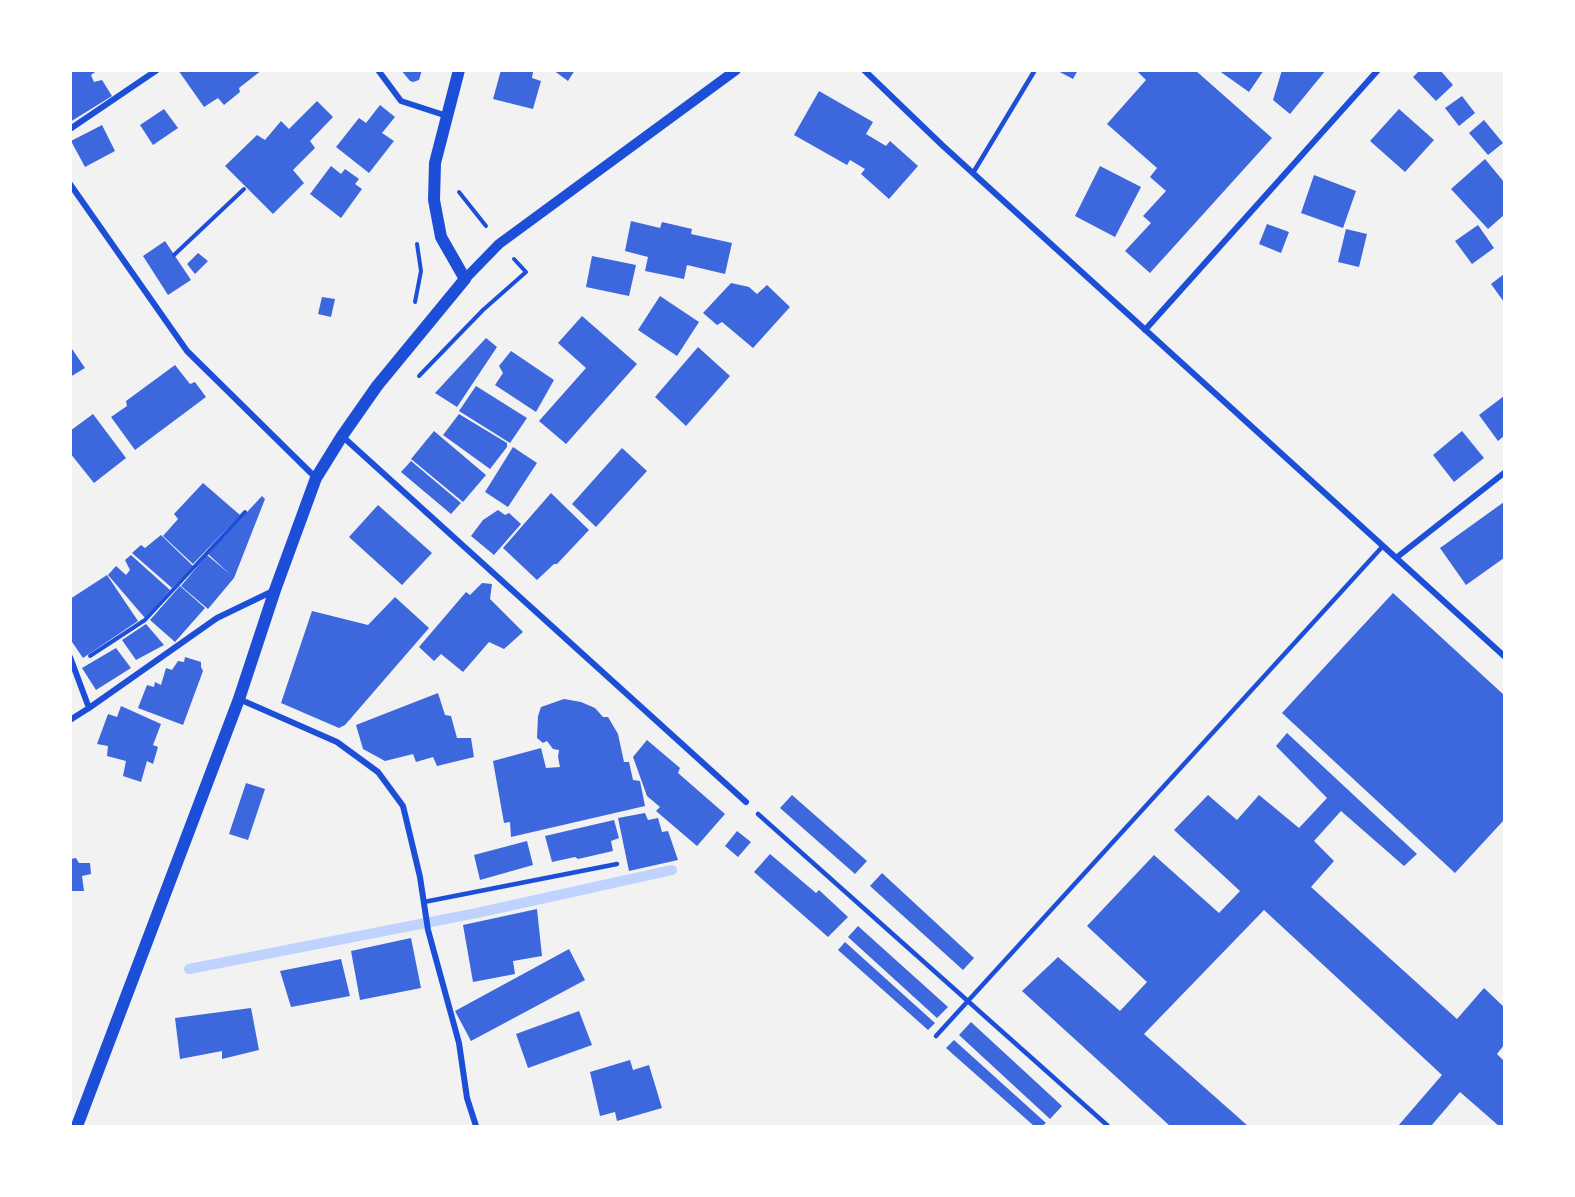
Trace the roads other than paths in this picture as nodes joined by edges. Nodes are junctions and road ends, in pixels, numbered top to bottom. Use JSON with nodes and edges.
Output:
{"nodes":[{"id":1,"x":157,"y":70,"type":"edge"},
{"id":2,"x":378,"y":70,"type":"edge"},
{"id":3,"x":459,"y":70,"type":"edge"},
{"id":4,"x":736,"y":70,"type":"edge"},
{"id":5,"x":864,"y":70,"type":"edge"},
{"id":6,"x":1035,"y":70,"type":"edge"},
{"id":7,"x":1378,"y":70,"type":"edge"},
{"id":8,"x":447,"y":116,"type":"junction"},
{"id":9,"x":70,"y":129,"type":"edge"},
{"id":10,"x":973,"y":173,"type":"junction"},
{"id":11,"x":70,"y":184,"type":"edge"},
{"id":12,"x":465,"y":279,"type":"junction"},
{"id":13,"x":1145,"y":330,"type":"junction"},
{"id":14,"x":342,"y":436,"type":"junction"},
{"id":15,"x":1504,"y":473,"type":"edge"},
{"id":16,"x":316,"y":478,"type":"junction"},
{"id":17,"x":1383,"y":546,"type":"junction"},
{"id":18,"x":1396,"y":558,"type":"junction"},
{"id":19,"x":275,"y":590,"type":"junction"},
{"id":20,"x":1504,"y":656,"type":"edge"},
{"id":21,"x":70,"y":657,"type":"edge"},
{"id":22,"x":239,"y":699,"type":"junction"},
{"id":23,"x":89,"y":708,"type":"junction"},
{"id":24,"x":70,"y":720,"type":"edge"},
{"id":25,"x":746,"y":802,"type":"dead end"},
{"id":26,"x":758,"y":814,"type":"dead end"},
{"id":27,"x":617,"y":864,"type":"dead end"},
{"id":28,"x":424,"y":902,"type":"junction"},
{"id":29,"x":968,"y":1001,"type":"junction"},
{"id":30,"x":936,"y":1036,"type":"dead end"},
{"id":31,"x":77,"y":1126,"type":"edge"},
{"id":32,"x":476,"y":1126,"type":"edge"},
{"id":33,"x":1108,"y":1126,"type":"edge"}],
"edges":[{"from":1,"to":9,"type":"street"},
{"from":2,"to":8,"type":"street"},
{"from":3,"to":8,"type":"main road"},
{"from":4,"to":12,"type":"street"},
{"from":5,"to":10,"type":"street"},
{"from":6,"to":10,"type":"lane"},
{"from":7,"to":13,"type":"street"},
{"from":8,"to":12,"type":"main road"},
{"from":10,"to":13,"type":"street"},
{"from":11,"to":16,"type":"street"},
{"from":12,"to":14,"type":"main road"},
{"from":13,"to":17,"type":"street"},
{"from":14,"to":16,"type":"main road"},
{"from":14,"to":25,"type":"street"},
{"from":15,"to":18,"type":"street"},
{"from":16,"to":19,"type":"main road"},
{"from":17,"to":18,"type":"street"},
{"from":17,"to":29,"type":"lane"},
{"from":18,"to":20,"type":"street"},
{"from":19,"to":22,"type":"main road"},
{"from":19,"to":23,"type":"street"},
{"from":21,"to":23,"type":"street"},
{"from":22,"to":28,"type":"street"},
{"from":22,"to":31,"type":"main road"},
{"from":23,"to":24,"type":"street"},
{"from":26,"to":29,"type":"lane"},
{"from":27,"to":28,"type":"lane"},
{"from":28,"to":32,"type":"street"},
{"from":29,"to":30,"type":"lane"},
{"from":29,"to":33,"type":"lane"}]}
